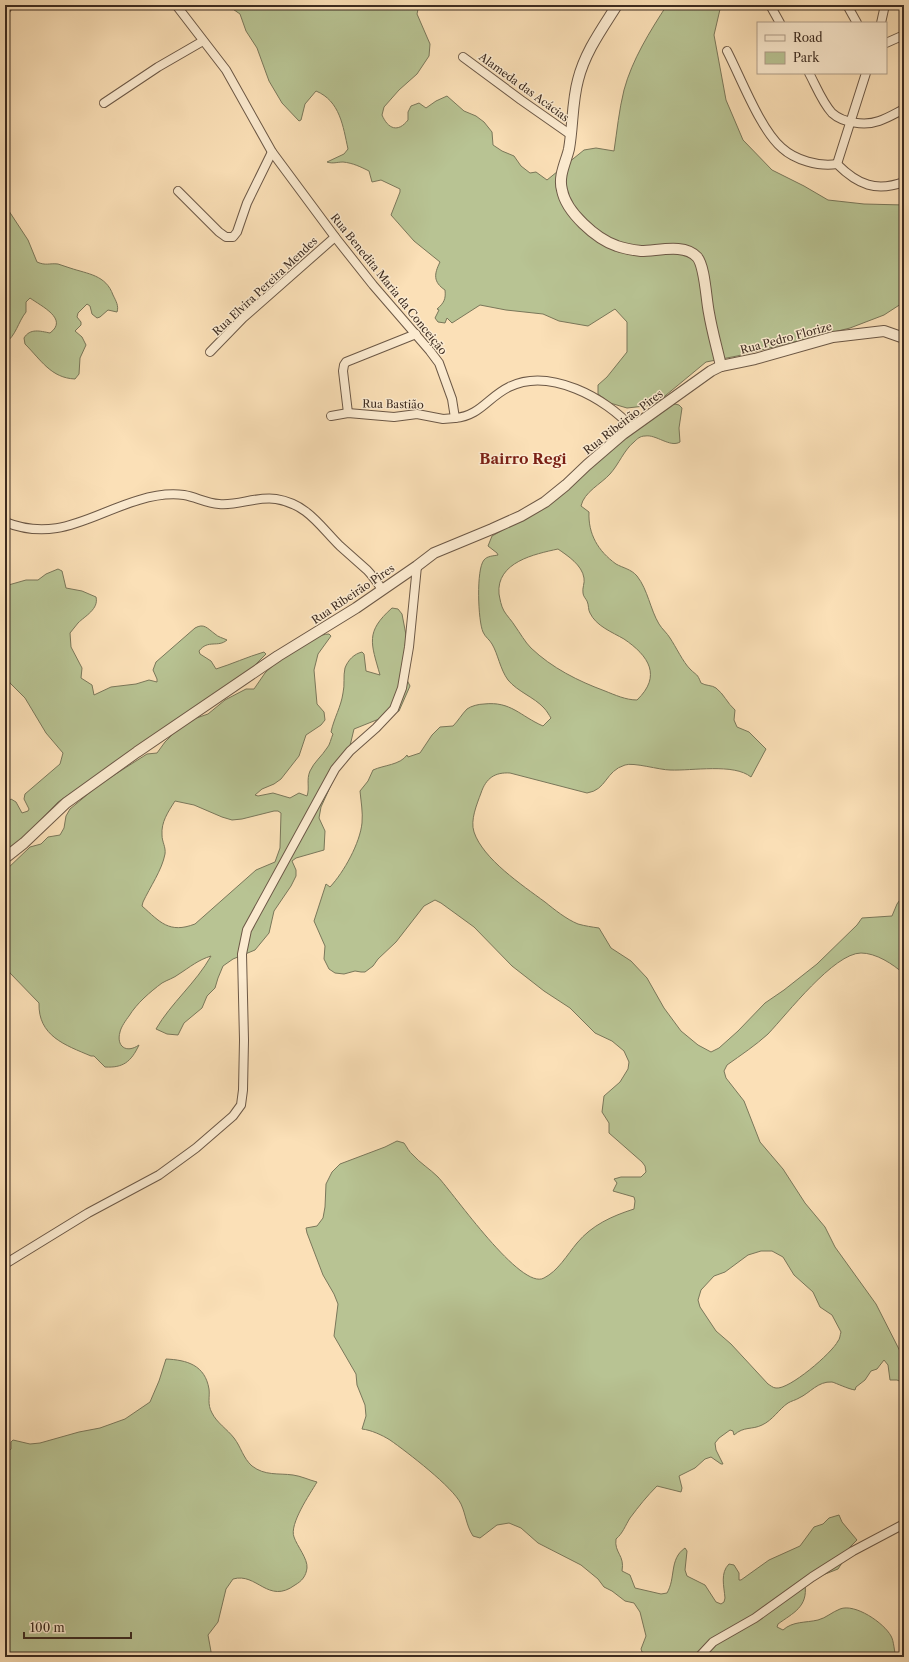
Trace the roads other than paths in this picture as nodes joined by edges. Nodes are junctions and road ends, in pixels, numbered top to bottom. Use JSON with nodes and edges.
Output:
{"nodes":[{"id":1,"x":9,"y":5,"type":"edge"},
{"id":2,"x":176,"y":5,"type":"edge"},
{"id":3,"x":617,"y":5,"type":"edge"},
{"id":4,"x":770,"y":5,"type":"edge"},
{"id":5,"x":847,"y":5,"type":"edge"},
{"id":6,"x":885,"y":5,"type":"edge"},
{"id":7,"x":5,"y":11,"type":"edge"},
{"id":8,"x":779,"y":22,"type":"edge"},
{"id":9,"x":856,"y":22,"type":"edge"},
{"id":10,"x":881,"y":22,"type":"edge"},
{"id":11,"x":904,"y":35,"type":"edge"},
{"id":12,"x":203,"y":41,"type":"junction"},
{"id":13,"x":887,"y":43,"type":"edge"},
{"id":14,"x":728,"y":51,"type":"dead end"},
{"id":15,"x":463,"y":57,"type":"dead end"},
{"id":16,"x":810,"y":74,"type":"edge"},
{"id":17,"x":866,"y":74,"type":"edge"},
{"id":18,"x":104,"y":103,"type":"dead end"},
{"id":19,"x":904,"y":108,"type":"edge"},
{"id":20,"x":851,"y":122,"type":"junction"},
{"id":21,"x":571,"y":135,"type":"junction"},
{"id":22,"x":272,"y":152,"type":"junction"},
{"id":23,"x":836,"y":164,"type":"junction"},
{"id":24,"x":904,"y":182,"type":"edge"},
{"id":25,"x":178,"y":191,"type":"dead end"},
{"id":26,"x":335,"y":237,"type":"junction"},
{"id":27,"x":416,"y":334,"type":"junction"},
{"id":28,"x":904,"y":338,"type":"edge"},
{"id":29,"x":210,"y":352,"type":"dead end"},
{"id":30,"x":721,"y":366,"type":"junction"},
{"id":31,"x":348,"y":413,"type":"junction"},
{"id":32,"x":331,"y":416,"type":"dead end"},
{"id":33,"x":455,"y":418,"type":"junction"},
{"id":34,"x":632,"y":428,"type":"junction"},
{"id":35,"x":5,"y":522,"type":"edge"},
{"id":36,"x":417,"y":566,"type":"junction"},
{"id":37,"x":382,"y":589,"type":"junction"},
{"id":38,"x":5,"y":858,"type":"edge"},
{"id":39,"x":5,"y":1264,"type":"edge"},
{"id":40,"x":904,"y":1524,"type":"edge"},
{"id":41,"x":699,"y":1657,"type":"edge"}],
"edges":[{"from":1,"to":7,"type":"street"},
{"from":2,"to":12,"type":"street","name":"Rua Benedita Maria da Conceição"},
{"from":3,"to":21,"type":"street"},
{"from":4,"to":8,"type":"street"},
{"from":5,"to":9,"type":"street"},
{"from":6,"to":10,"type":"street"},
{"from":11,"to":13,"type":"street"},
{"from":12,"to":18,"type":"street"},
{"from":12,"to":22,"type":"street","name":"Rua Benedita Maria da Conceição"},
{"from":14,"to":23,"type":"street"},
{"from":15,"to":21,"type":"street","name":"Alameda das Acácias"},
{"from":16,"to":20,"type":"street"},
{"from":17,"to":20,"type":"street"},
{"from":19,"to":20,"type":"street"},
{"from":20,"to":23,"type":"street"},
{"from":21,"to":30,"type":"street"},
{"from":22,"to":25,"type":"street"},
{"from":22,"to":26,"type":"street","name":"Rua Benedita Maria da Conceição"},
{"from":23,"to":24,"type":"street"},
{"from":26,"to":27,"type":"street","name":"Rua Benedita Maria da Conceição"},
{"from":26,"to":29,"type":"street","name":"Rua Elvira Pereira Mendes"},
{"from":27,"to":31,"type":"street"},
{"from":27,"to":33,"type":"street","name":"Rua Benedita Maria da Conceição"},
{"from":28,"to":30,"type":"street","name":"Rua Pedro Florize"},
{"from":30,"to":34,"type":"street","name":"Rua Ribeirão Pires"},
{"from":31,"to":32,"type":"street","name":"Rua Bastião"},
{"from":31,"to":33,"type":"street","name":"Rua Bastião"},
{"from":33,"to":34,"type":"street"},
{"from":34,"to":36,"type":"street","name":"Rua Ribeirão Pires"},
{"from":35,"to":37,"type":"street"},
{"from":36,"to":37,"type":"street","name":"Rua Ribeirão Pires"},
{"from":36,"to":39,"type":"street"},
{"from":37,"to":38,"type":"street","name":"Rua Ribeirão Pires"},
{"from":40,"to":41,"type":"street"}]}
